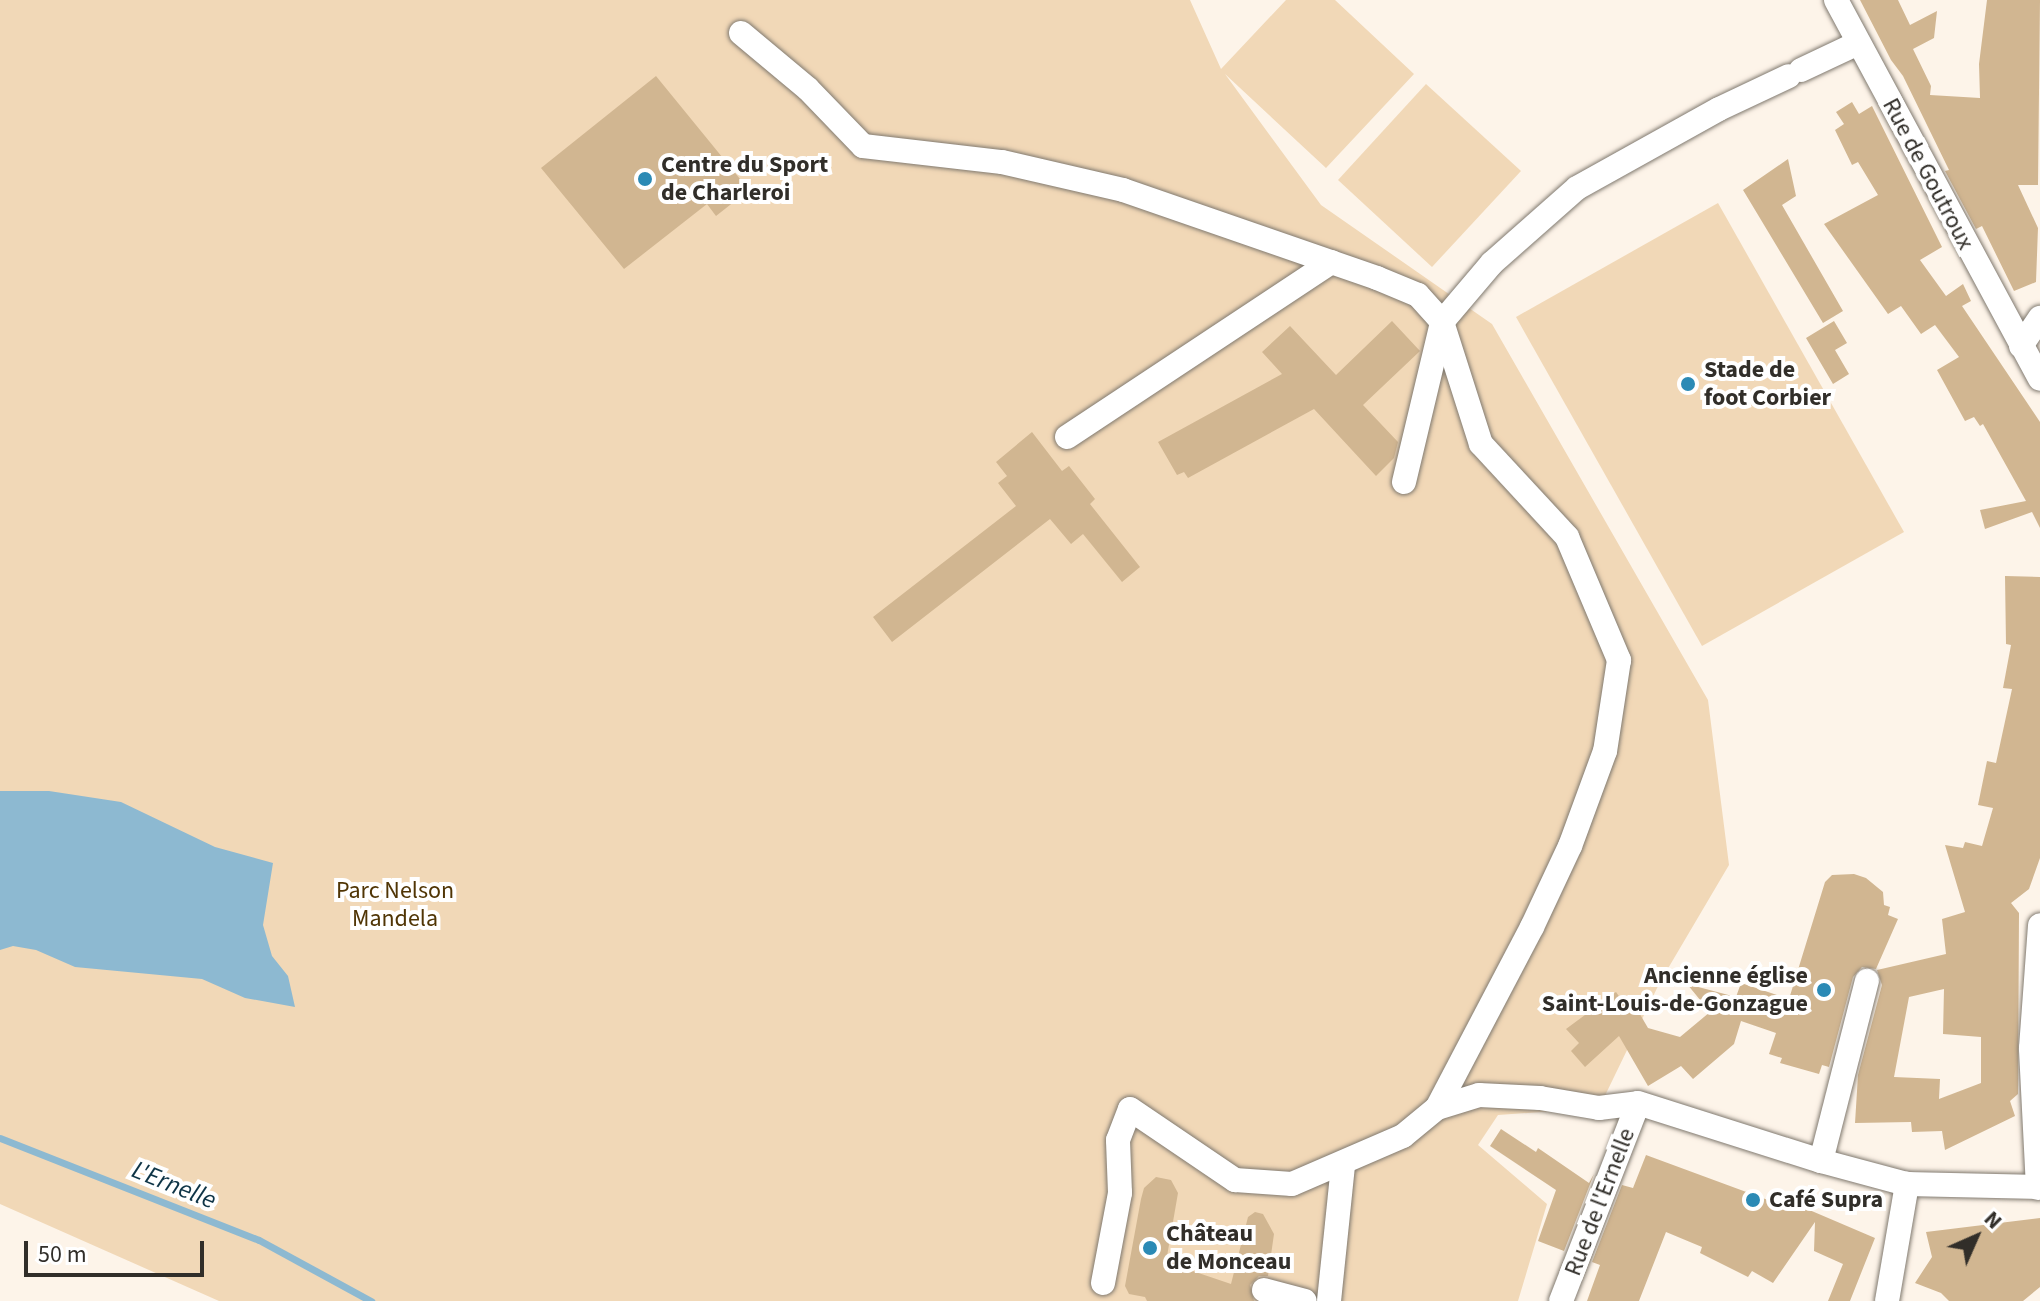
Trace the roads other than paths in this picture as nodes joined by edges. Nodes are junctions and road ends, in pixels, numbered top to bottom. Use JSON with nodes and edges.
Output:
{"nodes":[{"id":1,"x":1836,"y":0,"type":"edge"},
{"id":2,"x":741,"y":33,"type":"dead end"},
{"id":3,"x":1858,"y":43,"type":"junction"},
{"id":4,"x":1331,"y":262,"type":"junction"},
{"id":5,"x":2040,"y":318,"type":"edge"},
{"id":6,"x":1442,"y":322,"type":"junction"},
{"id":7,"x":2021,"y":346,"type":"junction"},
{"id":8,"x":2040,"y":379,"type":"edge"},
{"id":9,"x":1067,"y":437,"type":"dead end"},
{"id":10,"x":1404,"y":482,"type":"dead end"},
{"id":11,"x":2040,"y":925,"type":"edge"},
{"id":12,"x":1867,"y":981,"type":"dead end"},
{"id":13,"x":1638,"y":1103,"type":"junction"},
{"id":14,"x":1437,"y":1108,"type":"junction"},
{"id":15,"x":2038,"y":1143,"type":"edge"},
{"id":16,"x":1821,"y":1161,"type":"junction"},
{"id":17,"x":1343,"y":1165,"type":"junction"},
{"id":18,"x":1907,"y":1184,"type":"junction"},
{"id":19,"x":2039,"y":1188,"type":"edge"},
{"id":20,"x":1103,"y":1283,"type":"dead end"},
{"id":21,"x":1264,"y":1290,"type":"dead end"},
{"id":22,"x":1305,"y":1301,"type":"edge"},
{"id":23,"x":1329,"y":1301,"type":"edge"},
{"id":24,"x":1561,"y":1301,"type":"edge"},
{"id":25,"x":1887,"y":1301,"type":"edge"}],
"edges":[{"from":1,"to":3,"type":"street","name":"Rue de Goutroux"},
{"from":2,"to":4,"type":"street"},
{"from":3,"to":6,"type":"street"},
{"from":3,"to":7,"type":"street","name":"Rue de Goutroux"},
{"from":4,"to":6,"type":"street"},
{"from":4,"to":9,"type":"street"},
{"from":5,"to":7,"type":"street"},
{"from":6,"to":10,"type":"street"},
{"from":6,"to":14,"type":"street"},
{"from":7,"to":8,"type":"street","name":"Rue de Goutroux"},
{"from":11,"to":15,"type":"street"},
{"from":12,"to":16,"type":"street"},
{"from":13,"to":14,"type":"street"},
{"from":13,"to":16,"type":"street"},
{"from":13,"to":24,"type":"street","name":"Rue de l'Ernelle"},
{"from":14,"to":17,"type":"street"},
{"from":15,"to":19,"type":"street"},
{"from":16,"to":18,"type":"street"},
{"from":17,"to":20,"type":"street"},
{"from":17,"to":23,"type":"street"},
{"from":18,"to":19,"type":"street"},
{"from":18,"to":25,"type":"street"},
{"from":21,"to":22,"type":"street"}]}
